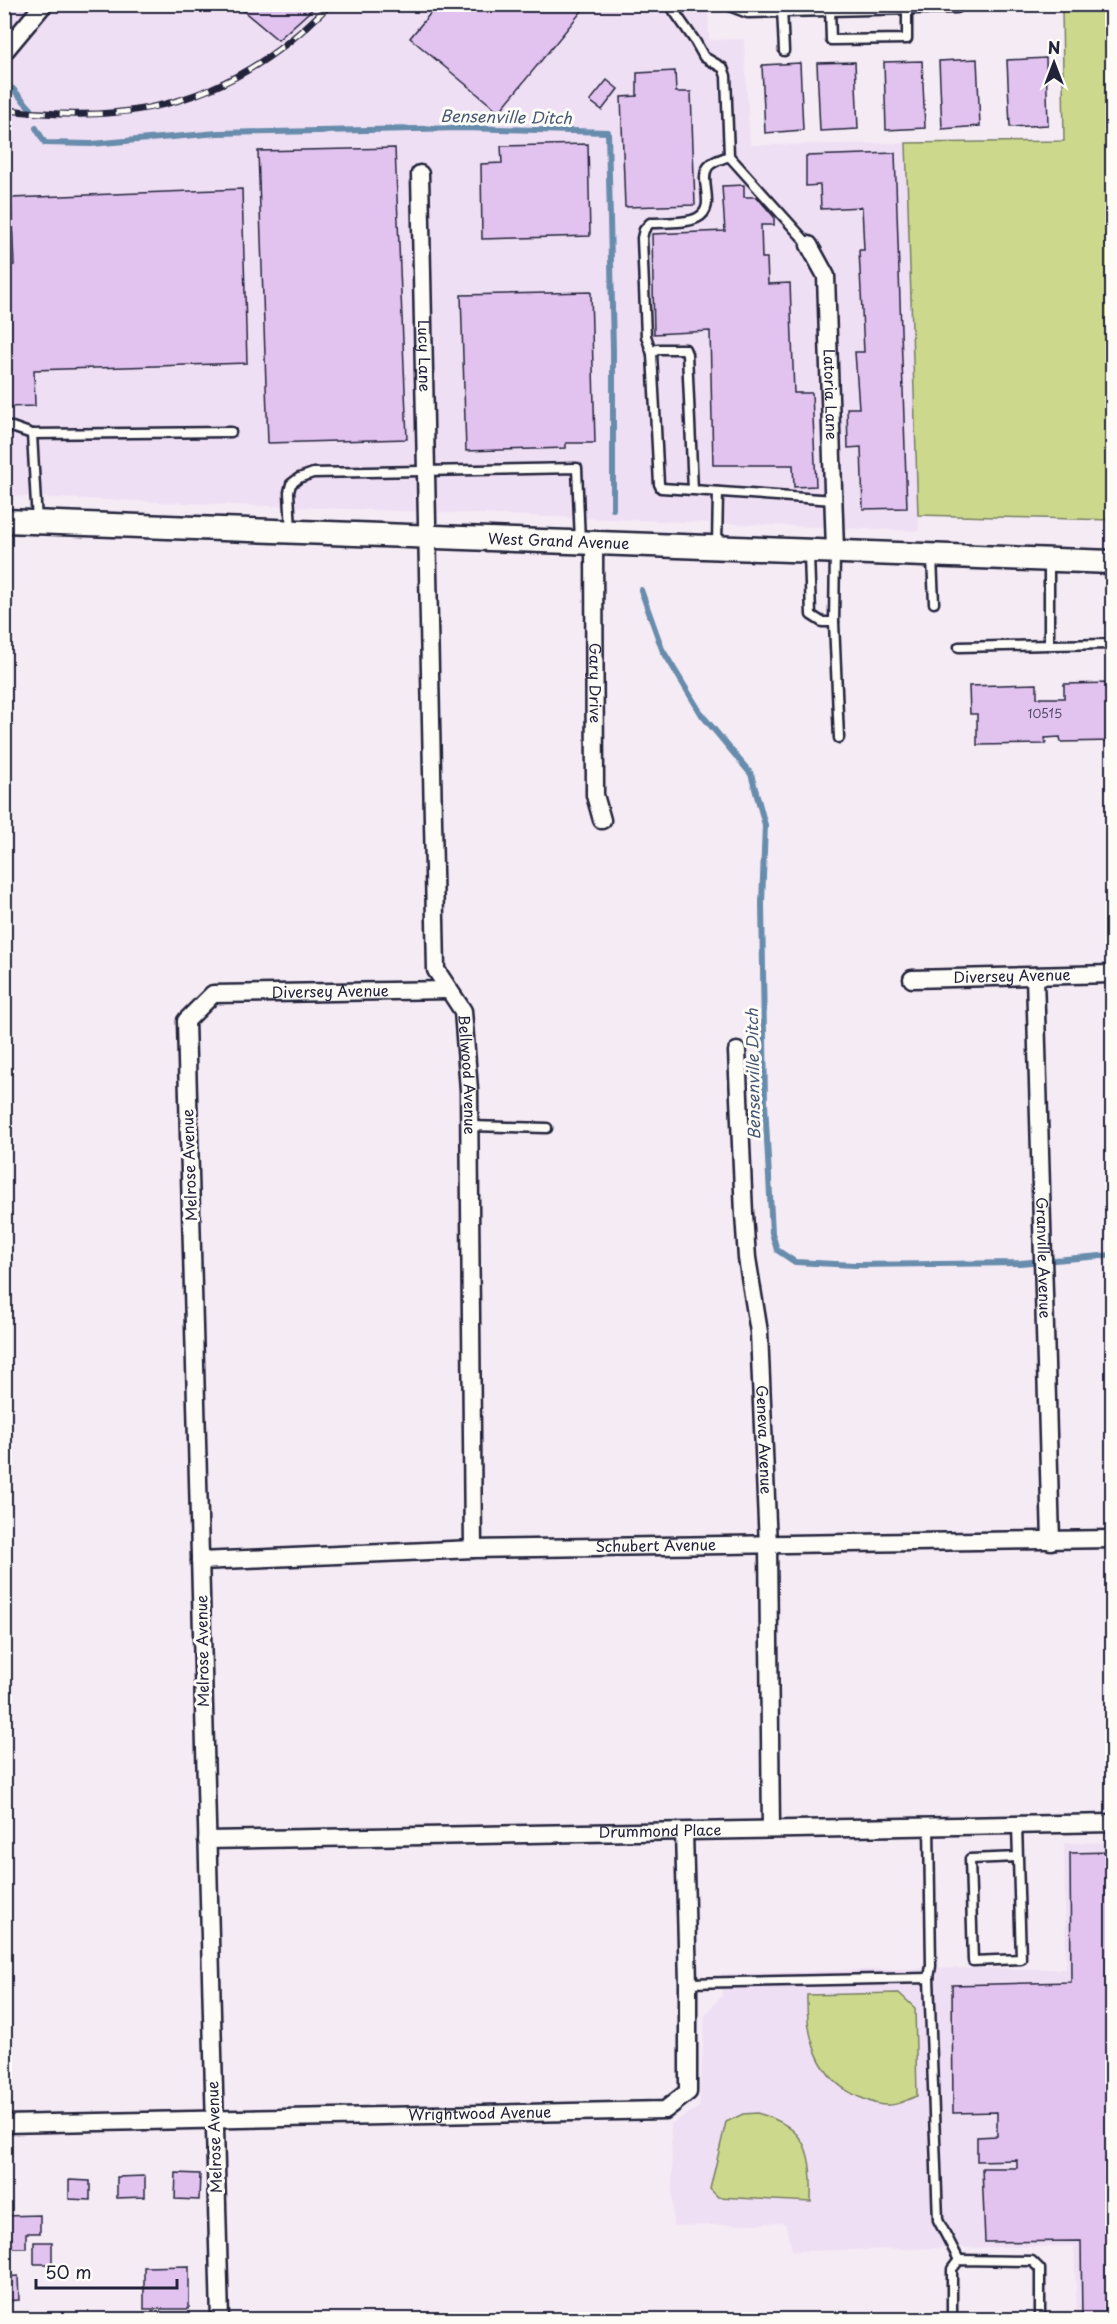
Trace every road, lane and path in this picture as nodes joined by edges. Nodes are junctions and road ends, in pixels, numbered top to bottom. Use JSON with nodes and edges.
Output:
{"nodes":[{"id":1,"x":44,"y":4,"type":"edge"},
{"id":2,"x":669,"y":4,"type":"edge"},
{"id":3,"x":735,"y":4,"type":"edge"},
{"id":4,"x":956,"y":4,"type":"edge"},
{"id":5,"x":907,"y":6,"type":"edge"},
{"id":6,"x":830,"y":7,"type":"junction"},
{"id":7,"x":782,"y":8,"type":"junction"},
{"id":8,"x":784,"y":51,"type":"dead end"},
{"id":9,"x":4,"y":52,"type":"edge"},
{"id":10,"x":729,"y":156,"type":"junction"},
{"id":11,"x":420,"y":174,"type":"dead end"},
{"id":12,"x":809,"y":245,"type":"joint"},
{"id":13,"x":652,"y":354,"type":"junction"},
{"id":14,"x":4,"y":427,"type":"edge"},
{"id":15,"x":231,"y":432,"type":"dead end"},
{"id":16,"x":32,"y":434,"type":"junction"},
{"id":17,"x":426,"y":471,"type":"junction"},
{"id":18,"x":693,"y":490,"type":"junction"},
{"id":19,"x":718,"y":492,"type":"junction"},
{"id":20,"x":834,"y":500,"type":"junction"},
{"id":21,"x":4,"y":521,"type":"edge"},
{"id":22,"x":37,"y":522,"type":"junction"},
{"id":23,"x":291,"y":532,"type":"junction"},
{"id":24,"x":426,"y":537,"type":"junction"},
{"id":25,"x":587,"y":543,"type":"junction"},
{"id":26,"x":717,"y":547,"type":"junction"},
{"id":27,"x":809,"y":549,"type":"junction"},
{"id":28,"x":835,"y":550,"type":"junction"},
{"id":29,"x":931,"y":555,"type":"junction"},
{"id":30,"x":1049,"y":559,"type":"junction"},
{"id":31,"x":1113,"y":562,"type":"edge"},
{"id":32,"x":934,"y":603,"type":"dead end"},
{"id":33,"x":834,"y":622,"type":"junction"},
{"id":34,"x":1113,"y":644,"type":"edge"},
{"id":35,"x":1049,"y":645,"type":"junction"},
{"id":36,"x":959,"y":647,"type":"dead end"},
{"id":37,"x":838,"y":738,"type":"dead end"},
{"id":38,"x":602,"y":820,"type":"dead end"},
{"id":39,"x":1113,"y":974,"type":"edge"},
{"id":40,"x":1035,"y":976,"type":"junction"},
{"id":41,"x":912,"y":979,"type":"dead end"},
{"id":42,"x":448,"y":990,"type":"junction"},
{"id":43,"x":213,"y":994,"type":"joint"},
{"id":44,"x":737,"y":1051,"type":"dead end"},
{"id":45,"x":470,"y":1126,"type":"junction"},
{"id":46,"x":547,"y":1128,"type":"dead end"},
{"id":47,"x":1113,"y":1539,"type":"edge"},
{"id":48,"x":1051,"y":1540,"type":"junction"},
{"id":49,"x":768,"y":1546,"type":"junction"},
{"id":50,"x":473,"y":1549,"type":"junction"},
{"id":51,"x":200,"y":1561,"type":"junction"},
{"id":52,"x":1113,"y":1823,"type":"edge"},
{"id":53,"x":929,"y":1825,"type":"junction"},
{"id":54,"x":1017,"y":1825,"type":"junction"},
{"id":55,"x":771,"y":1828,"type":"junction"},
{"id":56,"x":684,"y":1832,"type":"junction"},
{"id":57,"x":207,"y":1840,"type":"junction"},
{"id":58,"x":1018,"y":1857,"type":"junction"},
{"id":59,"x":929,"y":1978,"type":"junction"},
{"id":60,"x":688,"y":1983,"type":"junction"},
{"id":61,"x":215,"y":2118,"type":"junction"},
{"id":62,"x":4,"y":2124,"type":"edge"},
{"id":63,"x":959,"y":2260,"type":"junction"},
{"id":64,"x":220,"y":2319,"type":"edge"},
{"id":65,"x":952,"y":2319,"type":"edge"},
{"id":66,"x":1040,"y":2319,"type":"edge"}],
"edges":[{"from":1,"to":9,"type":"street"},
{"from":2,"to":10,"type":"lane"},
{"from":3,"to":7,"type":"street"},
{"from":4,"to":5,"type":"street"},
{"from":5,"to":6,"type":"street"},
{"from":5,"to":6,"type":"lane"},
{"from":6,"to":7,"type":"street"},
{"from":7,"to":8,"type":"lane"},
{"from":10,"to":12,"type":"lane"},
{"from":10,"to":13,"type":"lane"},
{"from":11,"to":17,"type":"street","name":"Lucy Lane"},
{"from":12,"to":20,"type":"street","name":"Latoria Lane"},
{"from":13,"to":18,"type":"lane"},
{"from":13,"to":18,"type":"lane"},
{"from":14,"to":16,"type":"lane"},
{"from":15,"to":16,"type":"lane"},
{"from":16,"to":22,"type":"lane"},
{"from":17,"to":23,"type":"lane"},
{"from":17,"to":24,"type":"street","name":"Lucy Lane"},
{"from":17,"to":25,"type":"lane"},
{"from":18,"to":19,"type":"lane"},
{"from":19,"to":20,"type":"lane"},
{"from":19,"to":26,"type":"lane"},
{"from":20,"to":28,"type":"street","name":"Latoria Lane"},
{"from":21,"to":22,"type":"main road","name":"West Grand Avenue"},
{"from":22,"to":23,"type":"main road","name":"West Grand Avenue"},
{"from":23,"to":24,"type":"main road","name":"West Grand Avenue"},
{"from":24,"to":25,"type":"main road","name":"West Grand Avenue"},
{"from":24,"to":42,"type":"street","name":"Bellwood Avenue"},
{"from":25,"to":26,"type":"main road","name":"West Grand Avenue"},
{"from":25,"to":38,"type":"street","name":"Gary Drive"},
{"from":26,"to":27,"type":"main road","name":"West Grand Avenue"},
{"from":27,"to":28,"type":"main road","name":"West Grand Avenue"},
{"from":27,"to":33,"type":"lane"},
{"from":28,"to":29,"type":"main road","name":"West Grand Avenue"},
{"from":28,"to":33,"type":"lane"},
{"from":29,"to":30,"type":"main road","name":"West Grand Avenue"},
{"from":29,"to":32,"type":"lane"},
{"from":30,"to":31,"type":"main road","name":"West Grand Avenue"},
{"from":30,"to":35,"type":"lane"},
{"from":33,"to":37,"type":"lane"},
{"from":34,"to":35,"type":"lane"},
{"from":35,"to":36,"type":"lane"},
{"from":39,"to":40,"type":"street","name":"Diversey Avenue"},
{"from":40,"to":41,"type":"street","name":"Diversey Avenue"},
{"from":40,"to":48,"type":"street","name":"Granville Avenue"},
{"from":42,"to":43,"type":"street","name":"Diversey Avenue"},
{"from":42,"to":45,"type":"street","name":"Bellwood Avenue"},
{"from":43,"to":51,"type":"street","name":"Melrose Avenue"},
{"from":44,"to":49,"type":"street","name":"Geneva Avenue"},
{"from":45,"to":46,"type":"lane"},
{"from":45,"to":50,"type":"street","name":"Bellwood Avenue"},
{"from":47,"to":48,"type":"street","name":"Schubert Avenue"},
{"from":48,"to":49,"type":"street","name":"Schubert Avenue"},
{"from":49,"to":50,"type":"street","name":"Schubert Avenue"},
{"from":49,"to":55,"type":"street","name":"Geneva Avenue"},
{"from":50,"to":51,"type":"street","name":"Schubert Avenue"},
{"from":51,"to":57,"type":"street","name":"Melrose Avenue"},
{"from":52,"to":54,"type":"street","name":"Drummond Place"},
{"from":53,"to":54,"type":"street","name":"Drummond Place"},
{"from":53,"to":55,"type":"street","name":"Drummond Place"},
{"from":53,"to":59,"type":"lane"},
{"from":54,"to":58,"type":"lane"},
{"from":55,"to":56,"type":"street","name":"Drummond Place"},
{"from":56,"to":57,"type":"street","name":"Drummond Place"},
{"from":56,"to":60,"type":"street","name":"Wrightwood Avenue"},
{"from":57,"to":61,"type":"street","name":"Melrose Avenue"},
{"from":58,"to":58,"type":"lane"},
{"from":59,"to":60,"type":"lane"},
{"from":59,"to":63,"type":"lane"},
{"from":60,"to":61,"type":"street","name":"Wrightwood Avenue"},
{"from":61,"to":62,"type":"street","name":"Wrightwood Avenue"},
{"from":61,"to":64,"type":"street","name":"Melrose Avenue"},
{"from":63,"to":65,"type":"lane"},
{"from":63,"to":66,"type":"lane"}]}
